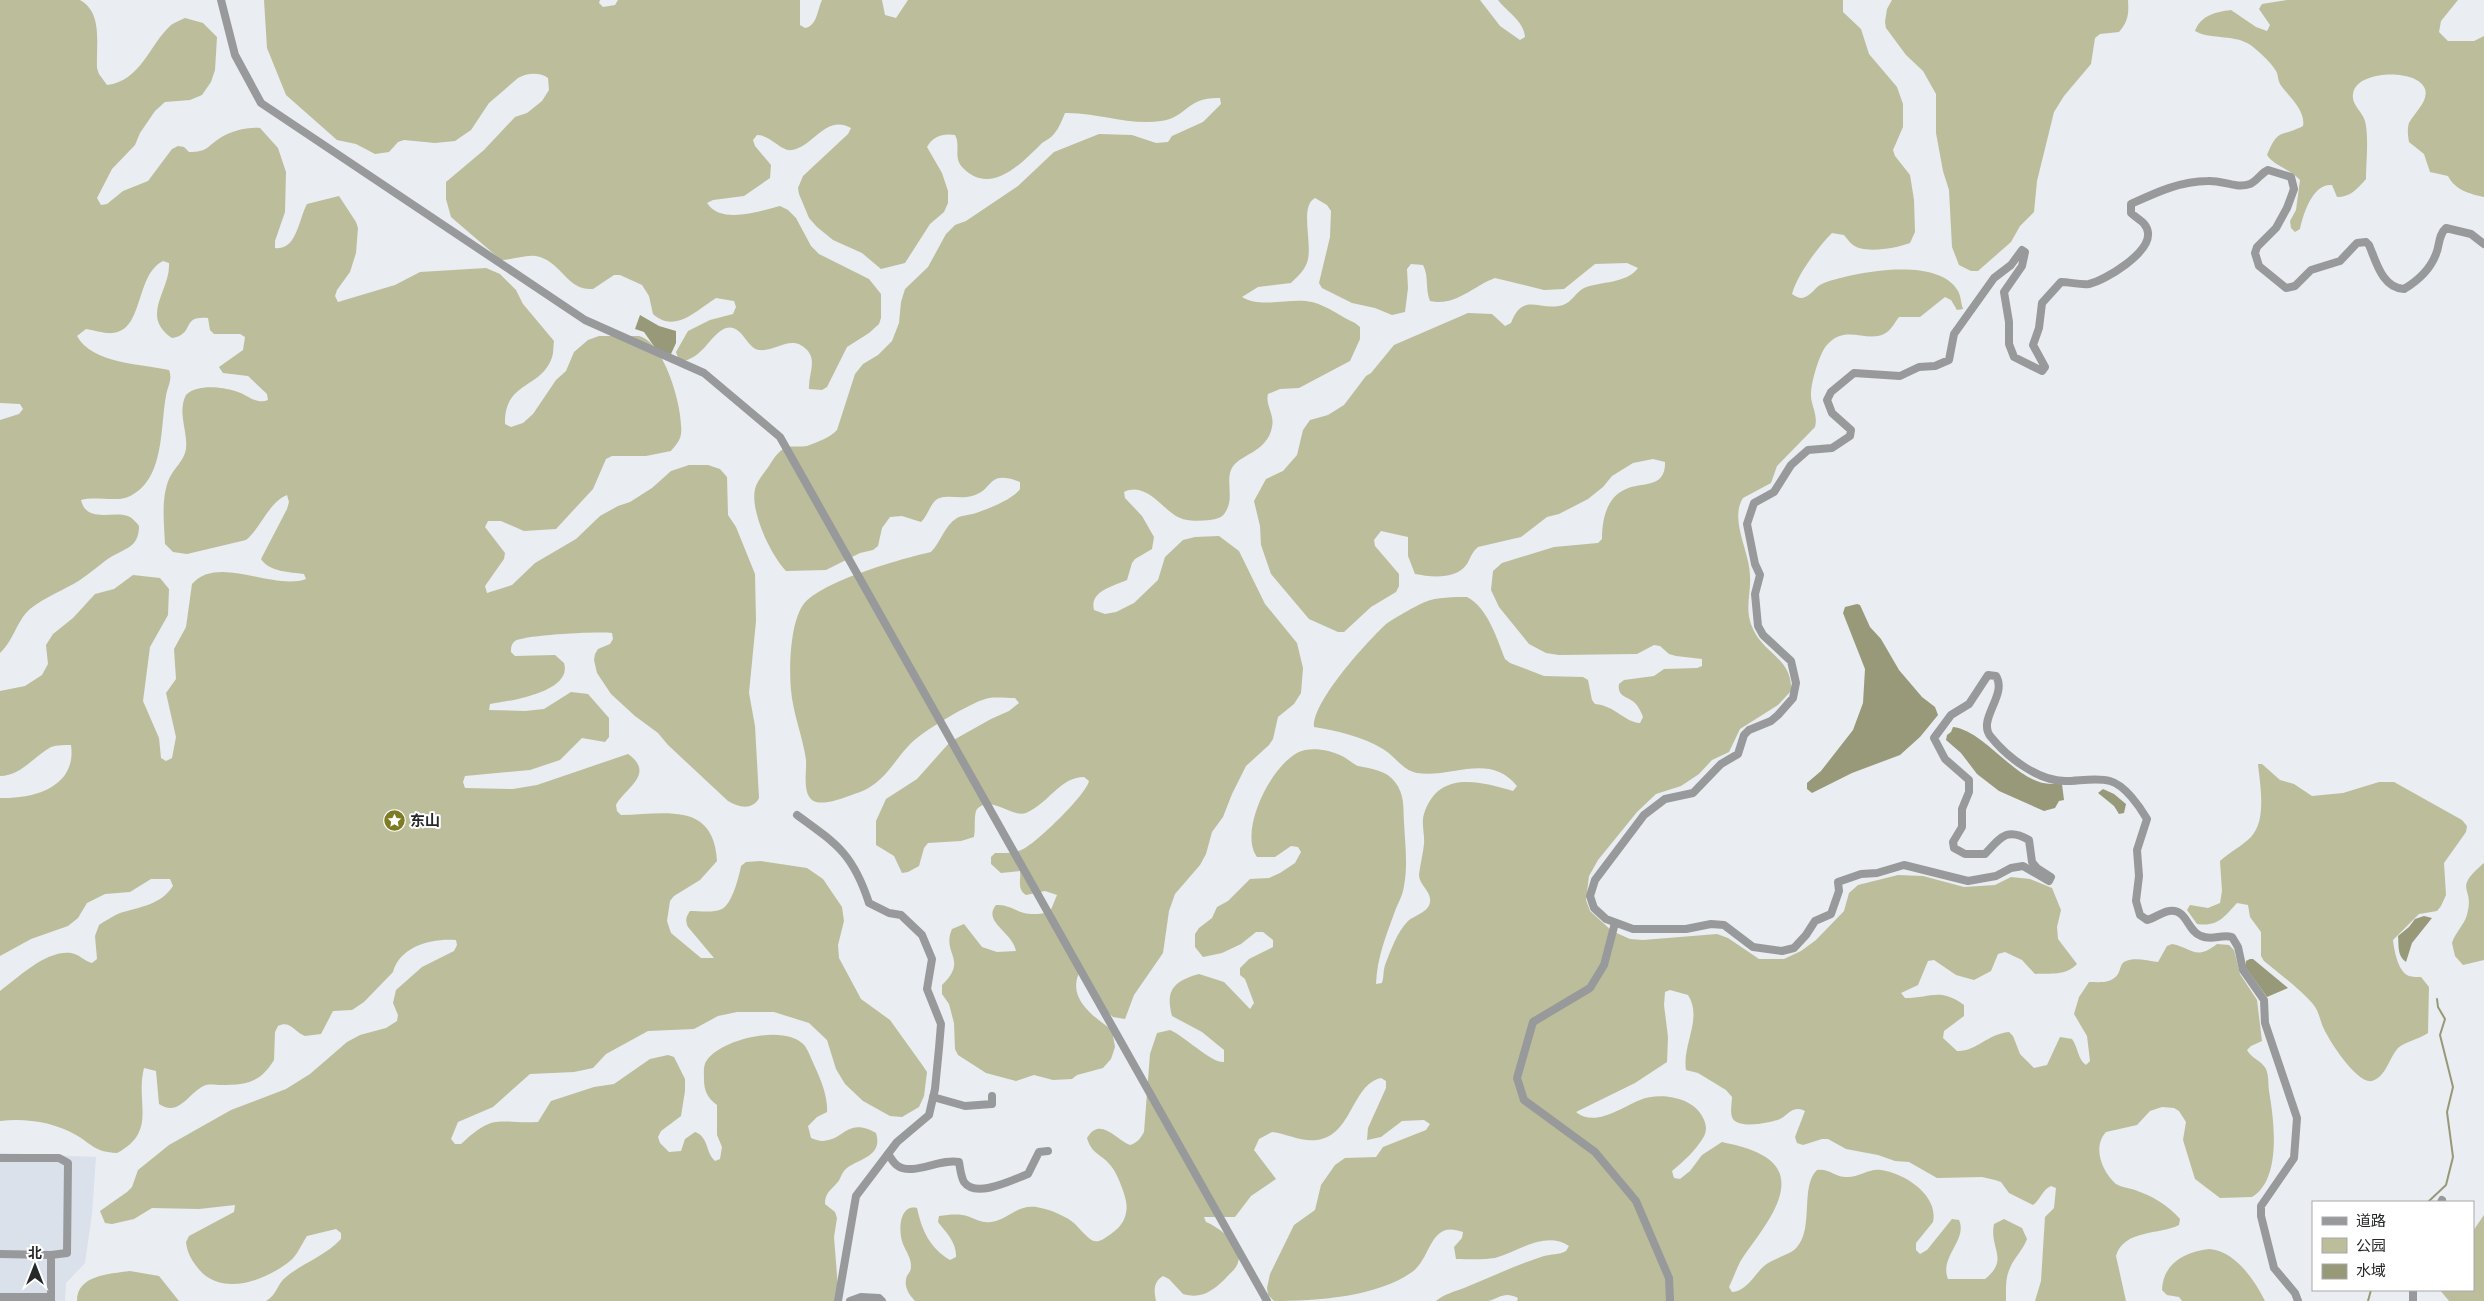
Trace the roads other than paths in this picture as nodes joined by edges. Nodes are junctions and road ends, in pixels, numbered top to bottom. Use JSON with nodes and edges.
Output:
{"nodes":[{"id":1,"x":221,"y":0,"type":"edge"},
{"id":2,"x":2484,"y":244,"type":"edge"},
{"id":3,"x":797,"y":815,"type":"dead end"},
{"id":4,"x":1615,"y":924,"type":"junction"},
{"id":5,"x":992,"y":1096,"type":"dead end"},
{"id":6,"x":933,"y":1097,"type":"junction"},
{"id":7,"x":1048,"y":1151,"type":"dead end"},
{"id":8,"x":888,"y":1154,"type":"junction"},
{"id":9,"x":0,"y":1158,"type":"edge"},
{"id":10,"x":0,"y":1254,"type":"edge"},
{"id":11,"x":51,"y":1255,"type":"junction"},
{"id":12,"x":0,"y":1297,"type":"edge"},
{"id":13,"x":51,"y":1299,"type":"edge"},
{"id":14,"x":838,"y":1301,"type":"edge"},
{"id":15,"x":850,"y":1301,"type":"edge"},
{"id":16,"x":882,"y":1301,"type":"edge"},
{"id":17,"x":1266,"y":1301,"type":"edge"},
{"id":18,"x":1670,"y":1301,"type":"edge"},
{"id":19,"x":2298,"y":1301,"type":"edge"}],
"edges":[{"from":1,"to":17,"type":"street"},
{"from":2,"to":4,"type":"street"},
{"from":3,"to":6,"type":"street"},
{"from":4,"to":18,"type":"street"},
{"from":4,"to":19,"type":"street"},
{"from":5,"to":6,"type":"street"},
{"from":6,"to":8,"type":"street"},
{"from":7,"to":8,"type":"street"},
{"from":8,"to":14,"type":"street"},
{"from":9,"to":11,"type":"street"},
{"from":10,"to":11,"type":"street"},
{"from":11,"to":13,"type":"street"},
{"from":12,"to":13,"type":"street"},
{"from":15,"to":16,"type":"street"}]}
